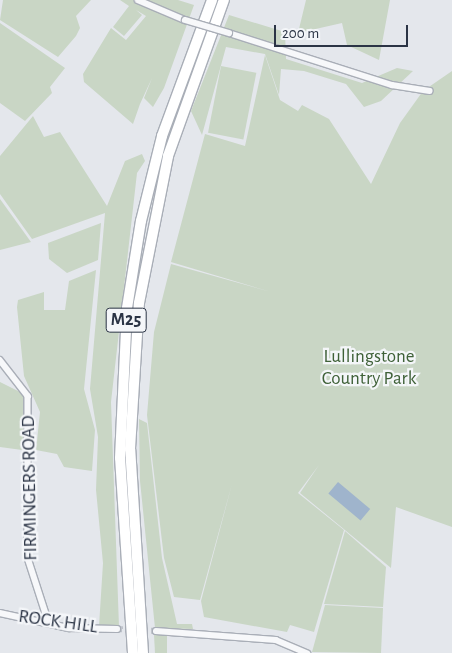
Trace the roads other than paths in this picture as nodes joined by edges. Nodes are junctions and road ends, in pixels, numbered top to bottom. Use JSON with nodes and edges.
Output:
{"nodes":[{"id":1,"x":138,"y":0,"type":"edge"},
{"id":2,"x":212,"y":0,"type":"edge"},
{"id":3,"x":224,"y":0,"type":"edge"},
{"id":4,"x":430,"y":92,"type":"dead end"},
{"id":5,"x":0,"y":360,"type":"edge"},
{"id":6,"x":138,"y":579,"type":"junction"},
{"id":7,"x":0,"y":613,"type":"edge"},
{"id":8,"x":49,"y":623,"type":"junction"},
{"id":9,"x":116,"y":629,"type":"tunnel mouth"},
{"id":10,"x":156,"y":631,"type":"tunnel mouth"},
{"id":11,"x":133,"y":653,"type":"edge"},
{"id":12,"x":143,"y":653,"type":"edge"},
{"id":13,"x":149,"y":653,"type":"edge"},
{"id":14,"x":307,"y":653,"type":"edge"}],
"edges":[{"from":1,"to":4,"type":"street","bridge":true},
{"from":2,"to":11,"type":"highway","number":"M25"},
{"from":3,"to":6,"type":"highway","number":"M25"},
{"from":5,"to":8,"type":"street","name":"FIRMINGERS ROAD"},
{"from":6,"to":12,"type":"highway","number":"M25"},
{"from":6,"to":13,"type":"highway","number":"M25"},
{"from":7,"to":8,"type":"street","name":"ROCK HILL"},
{"from":8,"to":9,"type":"street","name":"ROCK HILL"},
{"from":10,"to":14,"type":"street"}]}
